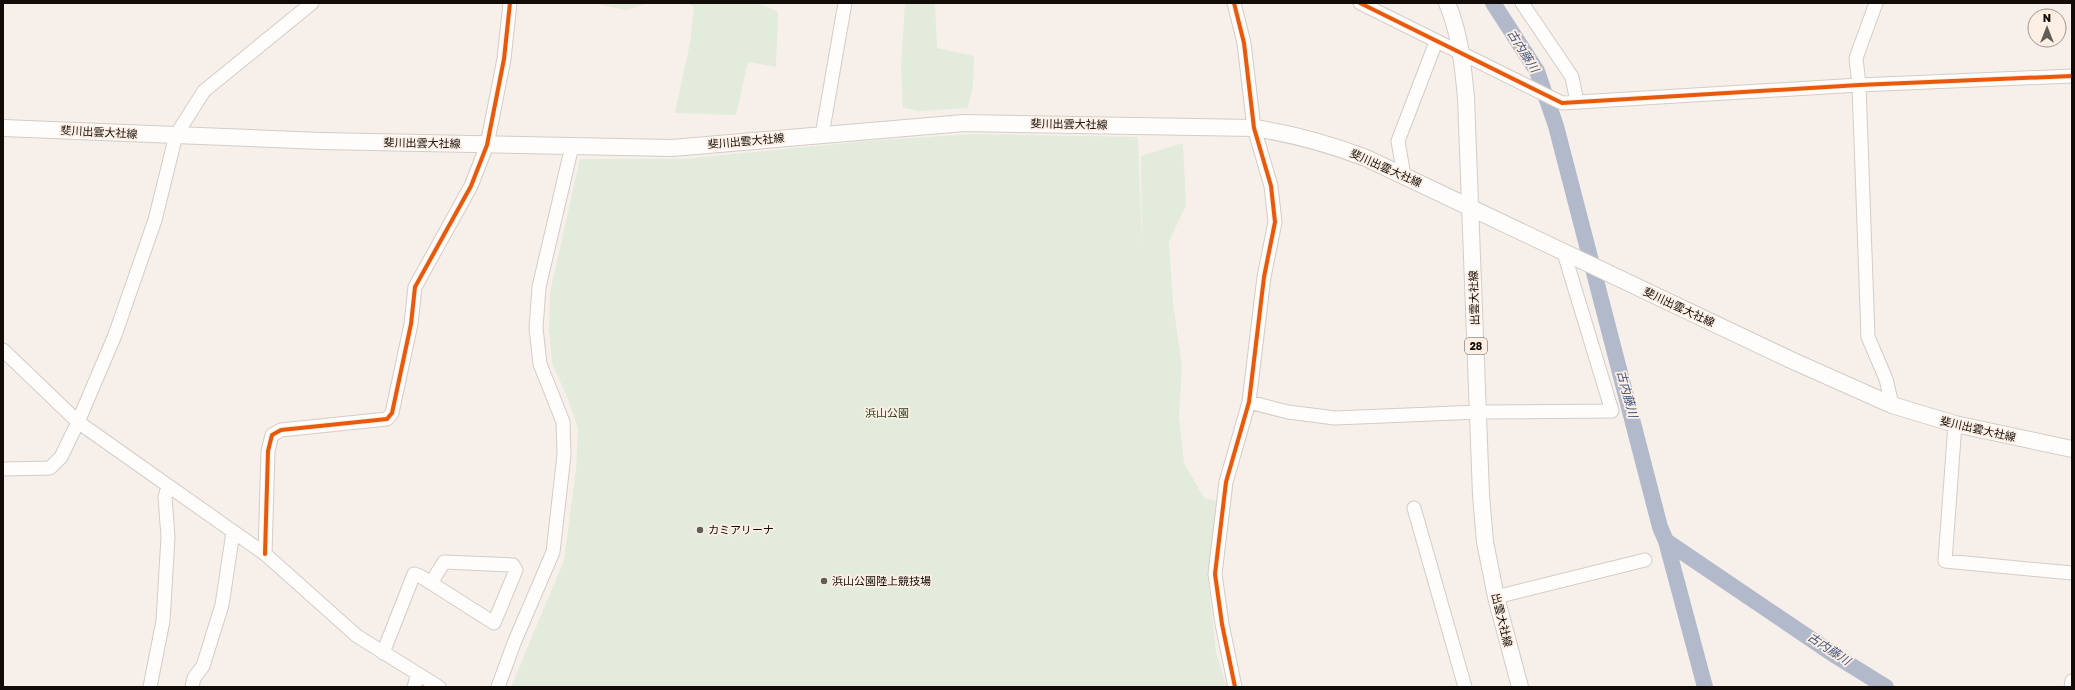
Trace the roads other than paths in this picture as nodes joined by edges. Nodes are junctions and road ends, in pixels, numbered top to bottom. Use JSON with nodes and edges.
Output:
{"nodes":[{"id":1,"x":312,"y":3,"type":"edge"},
{"id":2,"x":510,"y":3,"type":"edge"},
{"id":3,"x":845,"y":3,"type":"edge"},
{"id":4,"x":1234,"y":3,"type":"edge"},
{"id":5,"x":1360,"y":3,"type":"edge"},
{"id":6,"x":1447,"y":3,"type":"edge"},
{"id":7,"x":1522,"y":3,"type":"edge"},
{"id":8,"x":1876,"y":3,"type":"edge"},
{"id":9,"x":1436,"y":42,"type":"junction"},
{"id":10,"x":1461,"y":52,"type":"junction"},
{"id":11,"x":2072,"y":76,"type":"edge"},
{"id":12,"x":1859,"y":85,"type":"junction"},
{"id":13,"x":1572,"y":102,"type":"junction"},
{"id":14,"x":3,"y":128,"type":"edge"},
{"id":15,"x":1254,"y":128,"type":"junction"},
{"id":16,"x":176,"y":135,"type":"junction"},
{"id":17,"x":822,"y":135,"type":"junction"},
{"id":18,"x":487,"y":144,"type":"junction"},
{"id":19,"x":572,"y":146,"type":"junction"},
{"id":20,"x":1404,"y":176,"type":"junction"},
{"id":21,"x":1471,"y":206,"type":"junction"},
{"id":22,"x":1567,"y":254,"type":"junction"},
{"id":23,"x":3,"y":350,"type":"edge"},
{"id":24,"x":1249,"y":402,"type":"junction"},
{"id":25,"x":1892,"y":405,"type":"junction"},
{"id":26,"x":1479,"y":412,"type":"junction"},
{"id":27,"x":78,"y":422,"type":"junction"},
{"id":28,"x":1955,"y":424,"type":"junction"},
{"id":29,"x":2072,"y":448,"type":"edge"},
{"id":30,"x":3,"y":469,"type":"edge"},
{"id":31,"x":168,"y":486,"type":"junction"},
{"id":32,"x":1414,"y":508,"type":"dead end"},
{"id":33,"x":233,"y":532,"type":"junction"},
{"id":34,"x":264,"y":554,"type":"junction"},
{"id":35,"x":1645,"y":560,"type":"dead end"},
{"id":36,"x":2072,"y":573,"type":"edge"},
{"id":37,"x":431,"y":583,"type":"junction"},
{"id":38,"x":1496,"y":597,"type":"junction"},
{"id":39,"x":383,"y":653,"type":"junction"},
{"id":40,"x":418,"y":674,"type":"junction"},
{"id":41,"x":2072,"y":681,"type":"edge"},
{"id":42,"x":154,"y":686,"type":"edge"},
{"id":43,"x":192,"y":687,"type":"edge"},
{"id":44,"x":414,"y":687,"type":"edge"},
{"id":45,"x":438,"y":687,"type":"edge"},
{"id":46,"x":498,"y":687,"type":"edge"},
{"id":47,"x":1235,"y":687,"type":"edge"},
{"id":48,"x":1465,"y":687,"type":"edge"},
{"id":49,"x":1520,"y":687,"type":"edge"},
{"id":50,"x":2071,"y":687,"type":"edge"}],
"edges":[{"from":1,"to":16,"type":"street"},
{"from":2,"to":18,"type":"street"},
{"from":3,"to":17,"type":"street"},
{"from":4,"to":15,"type":"street"},
{"from":5,"to":9,"type":"street"},
{"from":6,"to":10,"type":"main road","name":"出雲大社線","number":"28"},
{"from":7,"to":13,"type":"street"},
{"from":8,"to":12,"type":"street"},
{"from":9,"to":10,"type":"street"},
{"from":9,"to":20,"type":"street"},
{"from":10,"to":13,"type":"street"},
{"from":10,"to":21,"type":"main road","name":"出雲大社線","number":"28"},
{"from":11,"to":12,"type":"street"},
{"from":12,"to":13,"type":"street"},
{"from":12,"to":25,"type":"street"},
{"from":14,"to":16,"type":"main road","name":"斐川出雲大社線"},
{"from":15,"to":17,"type":"main road","name":"斐川出雲大社線"},
{"from":15,"to":20,"type":"main road","name":"斐川出雲大社線"},
{"from":15,"to":24,"type":"street"},
{"from":16,"to":18,"type":"main road","name":"斐川出雲大社線"},
{"from":16,"to":27,"type":"street"},
{"from":17,"to":19,"type":"main road","name":"斐川出雲大社線"},
{"from":18,"to":19,"type":"main road","name":"斐川出雲大社線"},
{"from":18,"to":34,"type":"street"},
{"from":19,"to":46,"type":"street"},
{"from":20,"to":21,"type":"main road","name":"斐川出雲大社線"},
{"from":21,"to":22,"type":"main road","name":"斐川出雲大社線"},
{"from":21,"to":26,"type":"main road","name":"出雲大社線","number":"28"},
{"from":22,"to":25,"type":"main road","name":"斐川出雲大社線"},
{"from":22,"to":26,"type":"street"},
{"from":23,"to":27,"type":"street"},
{"from":24,"to":26,"type":"street"},
{"from":24,"to":47,"type":"street"},
{"from":25,"to":28,"type":"main road","name":"斐川出雲大社線"},
{"from":26,"to":38,"type":"main road","name":"出雲大社線","number":"28"},
{"from":27,"to":30,"type":"street"},
{"from":27,"to":31,"type":"street"},
{"from":28,"to":29,"type":"main road","name":"斐川出雲大社線"},
{"from":28,"to":36,"type":"street"},
{"from":31,"to":33,"type":"street"},
{"from":31,"to":42,"type":"street"},
{"from":32,"to":48,"type":"street"},
{"from":33,"to":34,"type":"street"},
{"from":33,"to":43,"type":"street"},
{"from":34,"to":39,"type":"street"},
{"from":35,"to":38,"type":"street"},
{"from":37,"to":37,"type":"street"},
{"from":37,"to":39,"type":"street"},
{"from":38,"to":49,"type":"main road","name":"出雲大社線","number":"28"},
{"from":39,"to":40,"type":"street"},
{"from":40,"to":44,"type":"street"},
{"from":40,"to":45,"type":"street"},
{"from":41,"to":50,"type":"street"}]}
